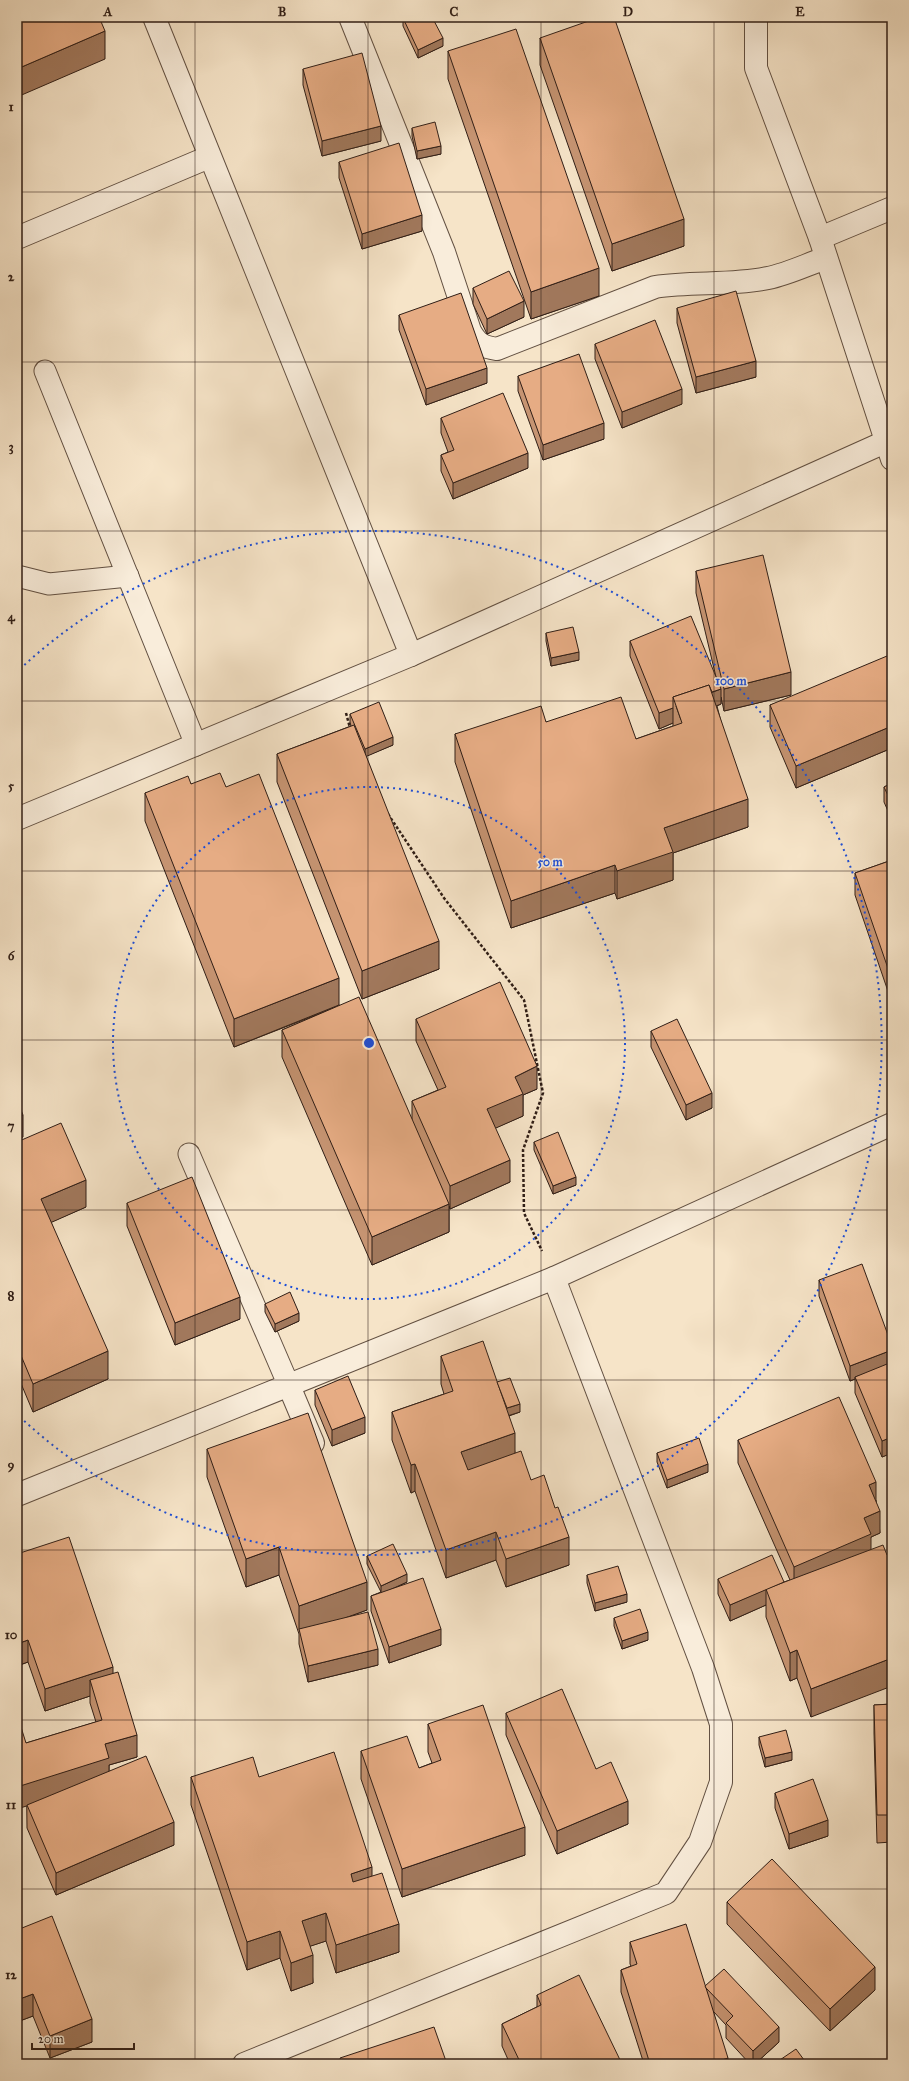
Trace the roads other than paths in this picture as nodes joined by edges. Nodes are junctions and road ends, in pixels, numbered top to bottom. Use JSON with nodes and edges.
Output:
{"nodes":[{"id":1,"x":154,"y":17,"type":"edge"},
{"id":2,"x":350,"y":17,"type":"edge"},
{"id":3,"x":756,"y":17,"type":"edge"},
{"id":4,"x":209,"y":157,"type":"junction"},
{"id":5,"x":892,"y":208,"type":"edge"},
{"id":6,"x":17,"y":238,"type":"edge"},
{"id":7,"x":823,"y":248,"type":"junction"},
{"id":8,"x":45,"y":371,"type":"dead end"},
{"id":9,"x":889,"y":450,"type":"edge"},
{"id":10,"x":17,"y":576,"type":"edge"},
{"id":11,"x":128,"y":576,"type":"junction"},
{"id":12,"x":411,"y":655,"type":"junction"},
{"id":13,"x":196,"y":745,"type":"junction"},
{"id":14,"x":17,"y":819,"type":"edge"},
{"id":15,"x":892,"y":1124,"type":"edge"},
{"id":16,"x":188,"y":1154,"type":"dead end"},
{"id":17,"x":554,"y":1278,"type":"junction"},
{"id":18,"x":289,"y":1386,"type":"junction"},
{"id":19,"x":321,"y":1464,"type":"edge"},
{"id":20,"x":17,"y":1496,"type":"edge"},
{"id":21,"x":244,"y":2064,"type":"edge"}],
"edges":[{"from":1,"to":4,"type":"street"},
{"from":2,"to":7,"type":"street"},
{"from":3,"to":7,"type":"street"},
{"from":4,"to":6,"type":"street"},
{"from":4,"to":12,"type":"street"},
{"from":5,"to":7,"type":"street"},
{"from":7,"to":9,"type":"street"},
{"from":8,"to":11,"type":"lane"},
{"from":9,"to":12,"type":"street"},
{"from":10,"to":11,"type":"lane"},
{"from":11,"to":13,"type":"lane"},
{"from":12,"to":13,"type":"street"},
{"from":13,"to":14,"type":"street"},
{"from":15,"to":17,"type":"street"},
{"from":16,"to":18,"type":"lane"},
{"from":17,"to":18,"type":"street"},
{"from":17,"to":21,"type":"street"},
{"from":18,"to":19,"type":"street"},
{"from":18,"to":20,"type":"street"}]}
